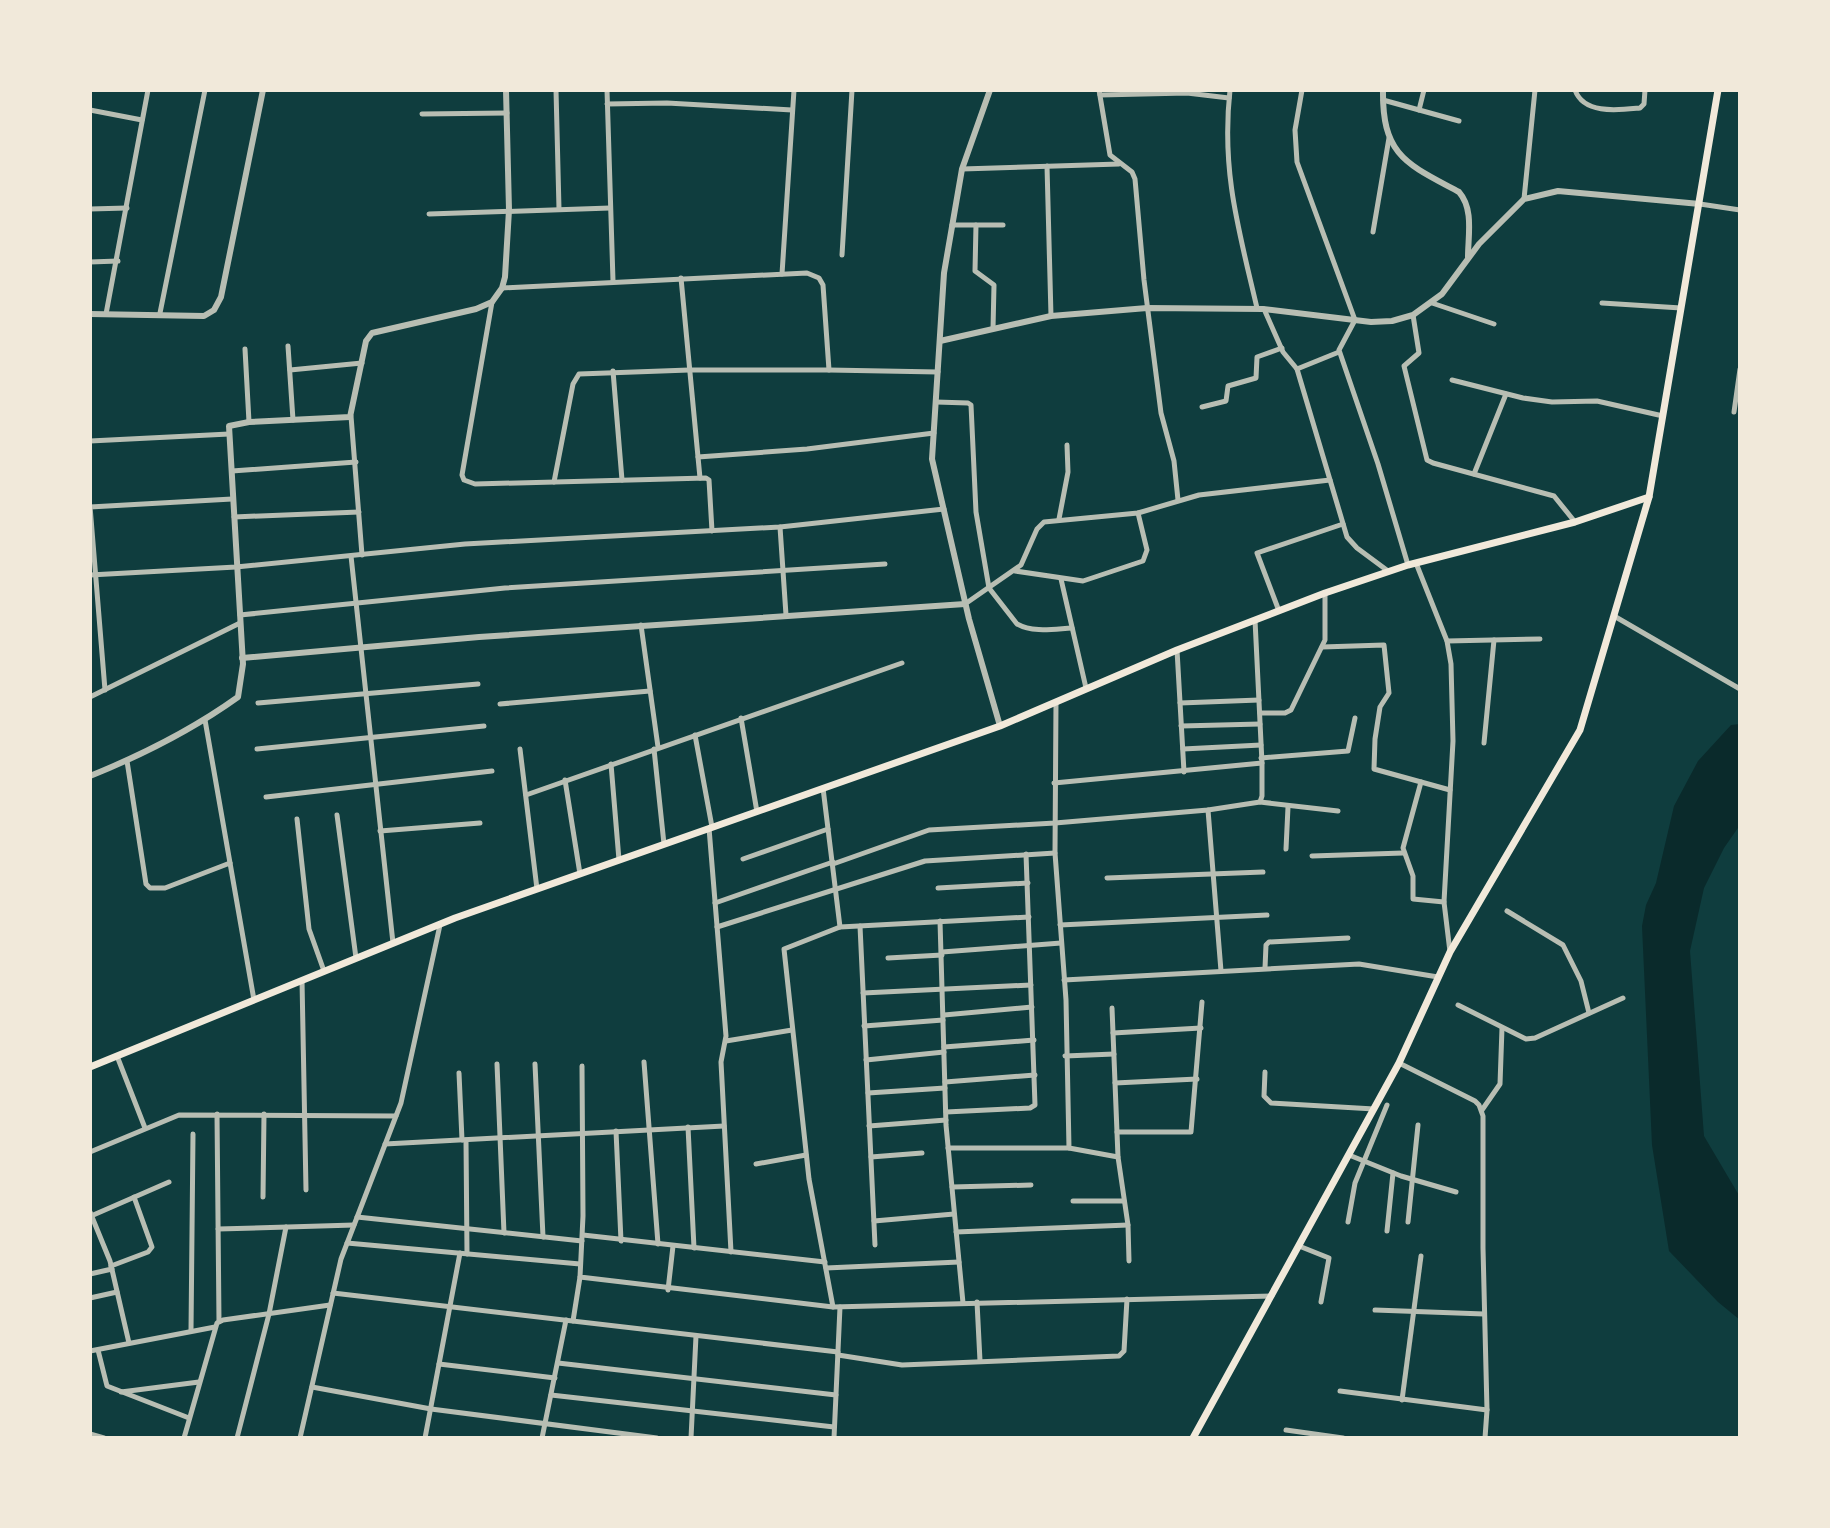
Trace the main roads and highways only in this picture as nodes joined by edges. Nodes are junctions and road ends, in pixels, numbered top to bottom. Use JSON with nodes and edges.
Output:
{"nodes":[{"id":1,"x":1718,"y":90,"type":"edge"},
{"id":2,"x":1649,"y":497,"type":"junction"},
{"id":3,"x":90,"y":1067,"type":"edge"},
{"id":4,"x":1193,"y":1438,"type":"edge"}],
"edges":[{"from":1,"to":2,"type":"main road"},
{"from":2,"to":3,"type":"main road"},
{"from":2,"to":4,"type":"main road"}]}
